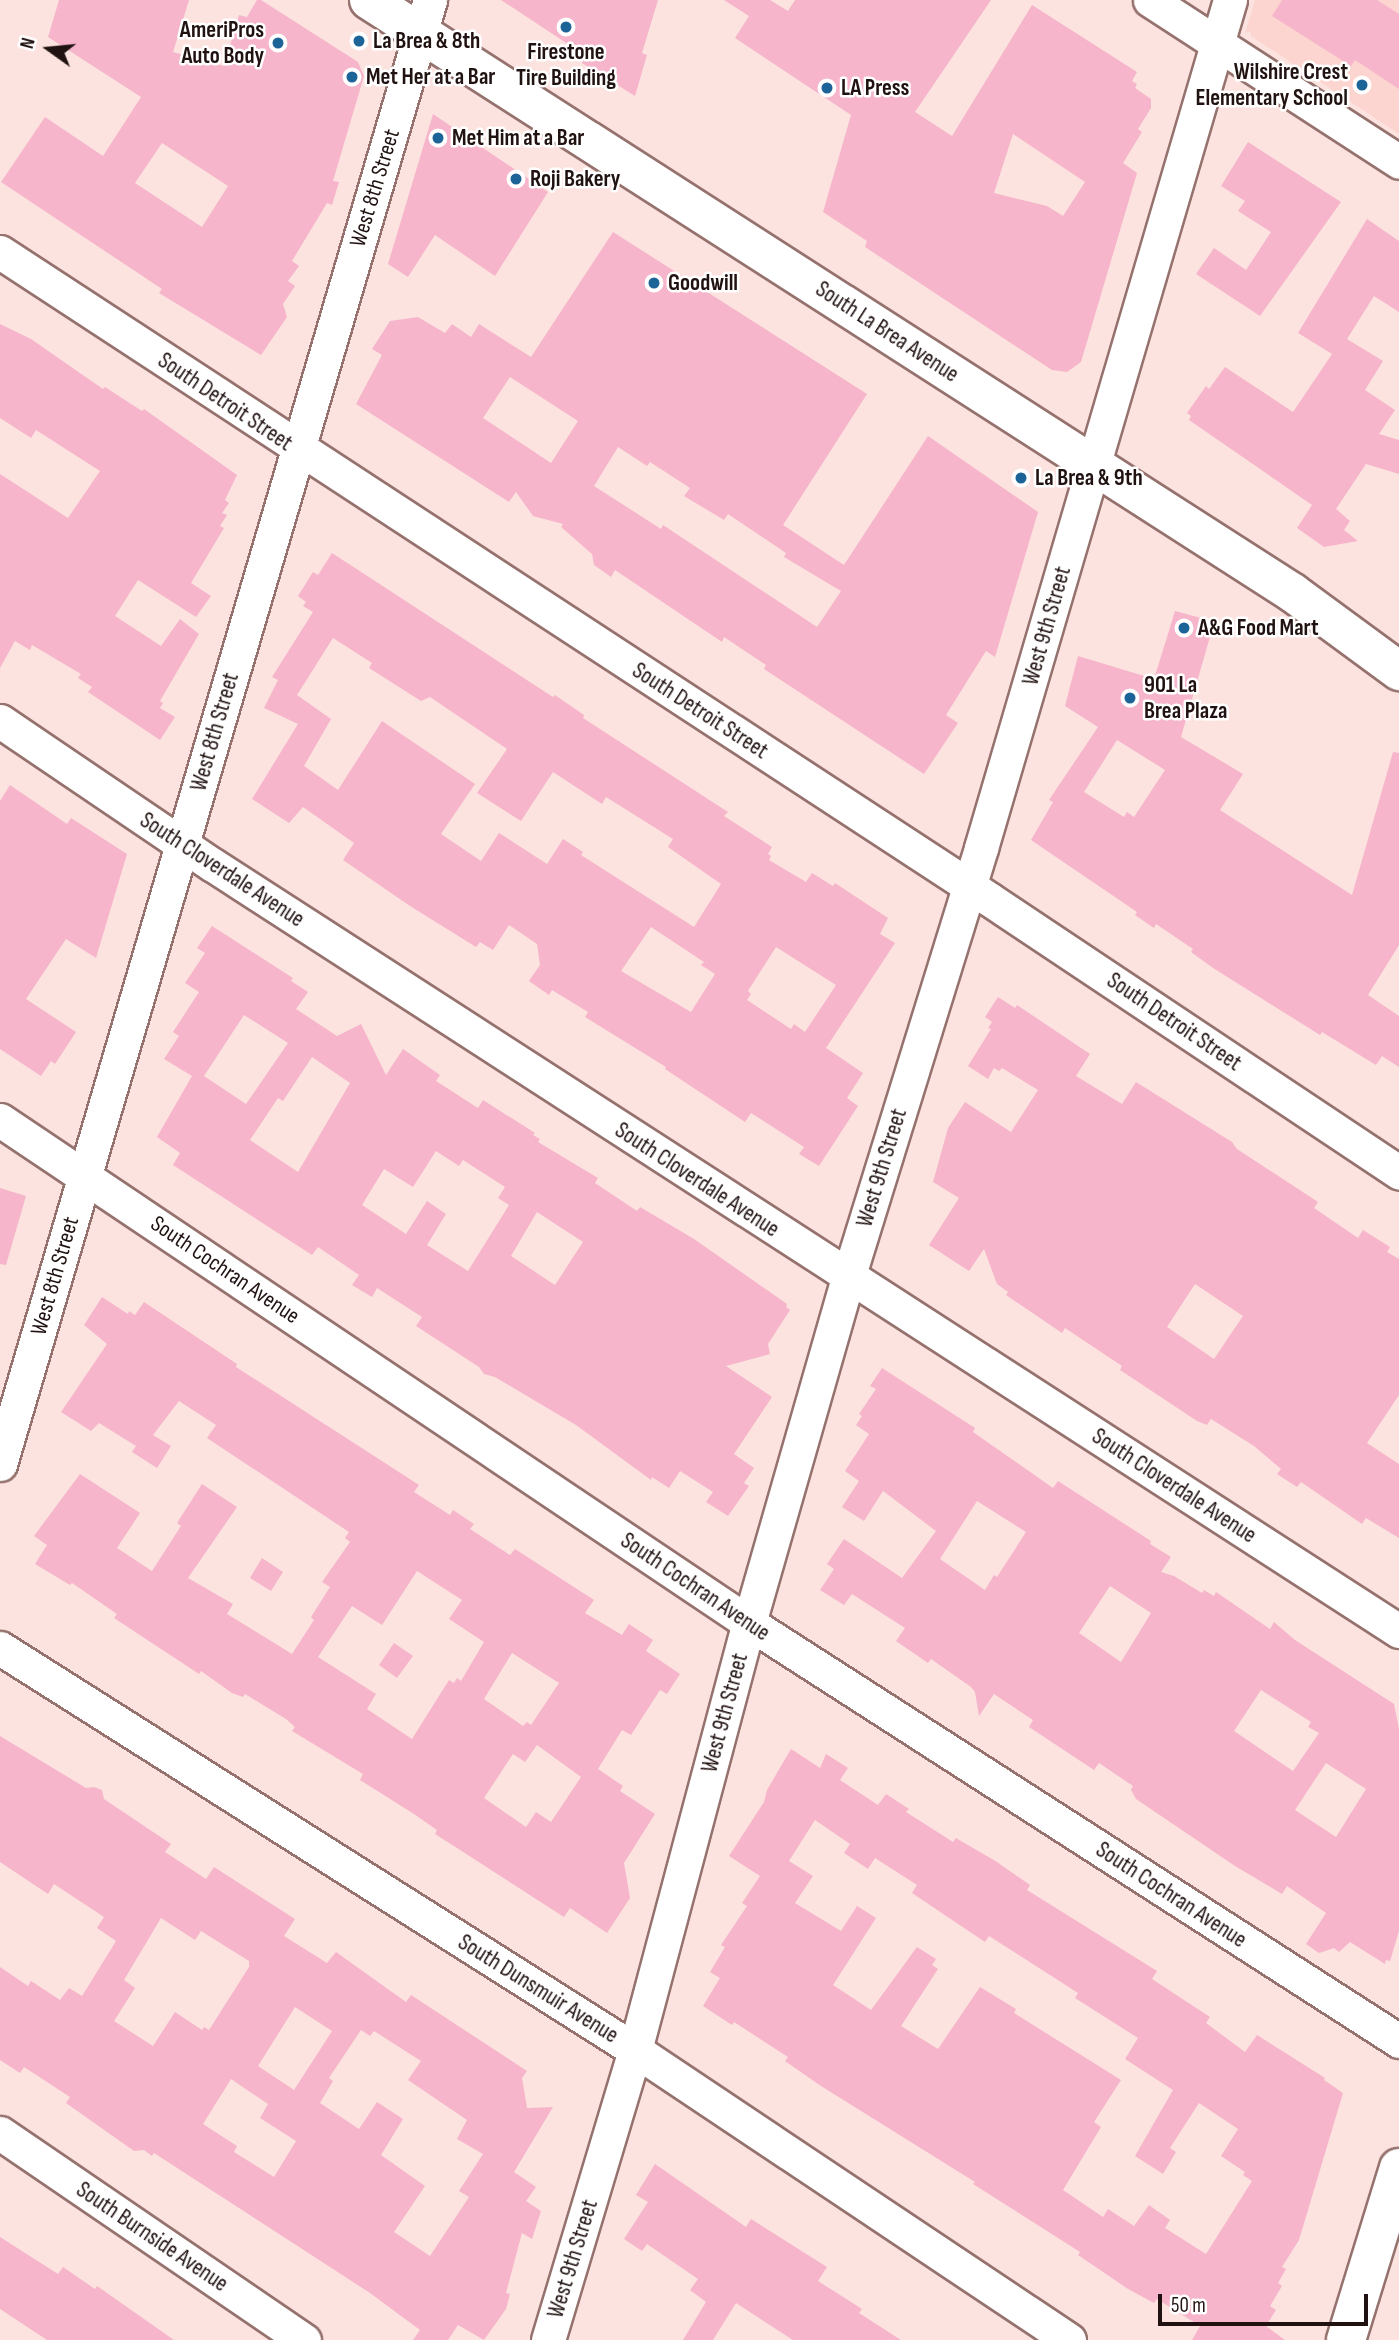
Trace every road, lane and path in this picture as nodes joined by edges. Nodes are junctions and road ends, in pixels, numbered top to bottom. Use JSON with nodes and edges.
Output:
{"nodes":[{"id":1,"x":369,"y":0,"type":"edge"},
{"id":2,"x":1150,"y":0,"type":"edge"},
{"id":3,"x":1230,"y":0,"type":"edge"},
{"id":4,"x":425,"y":16,"type":"edge"},
{"id":5,"x":1217,"y":44,"type":"junction"},
{"id":6,"x":1399,"y":162,"type":"edge"},
{"id":7,"x":0,"y":253,"type":"edge"},
{"id":8,"x":297,"y":449,"type":"junction"},
{"id":9,"x":1094,"y":466,"type":"junction"},
{"id":10,"x":1399,"y":671,"type":"edge"},
{"id":11,"x":0,"y":721,"type":"edge"},
{"id":12,"x":183,"y":845,"type":"junction"},
{"id":13,"x":970,"y":886,"type":"junction"},
{"id":14,"x":0,"y":1120,"type":"edge"},
{"id":15,"x":1399,"y":1171,"type":"edge"},
{"id":16,"x":85,"y":1175,"type":"junction"},
{"id":17,"x":848,"y":1278,"type":"junction"},
{"id":18,"x":0,"y":1464,"type":"edge"},
{"id":19,"x":749,"y":1623,"type":"junction"},
{"id":20,"x":1399,"y":1631,"type":"edge"},
{"id":21,"x":0,"y":1648,"type":"edge"},
{"id":22,"x":1399,"y":2041,"type":"edge"},
{"id":23,"x":635,"y":2050,"type":"junction"},
{"id":24,"x":0,"y":2133,"type":"edge"},
{"id":25,"x":1399,"y":2168,"type":"edge"},
{"id":26,"x":304,"y":2340,"type":"edge"},
{"id":27,"x":548,"y":2340,"type":"edge"},
{"id":28,"x":1069,"y":2340,"type":"edge"},
{"id":29,"x":1346,"y":2340,"type":"edge"}],
"edges":[{"from":1,"to":4,"type":"main road","name":"South La Brea Avenue"},
{"from":2,"to":5,"type":"street"},
{"from":3,"to":5,"type":"street","name":"West 9th Street"},
{"from":4,"to":8,"type":"street","name":"West 8th Street"},
{"from":4,"to":9,"type":"main road","name":"South La Brea Avenue"},
{"from":5,"to":6,"type":"street"},
{"from":5,"to":9,"type":"street","name":"West 9th Street"},
{"from":7,"to":8,"type":"street","name":"South Detroit Street"},
{"from":8,"to":12,"type":"street","name":"West 8th Street"},
{"from":8,"to":13,"type":"street","name":"South Detroit Street"},
{"from":9,"to":10,"type":"main road","name":"South La Brea Avenue"},
{"from":9,"to":13,"type":"street","name":"West 9th Street"},
{"from":11,"to":12,"type":"street","name":"South Cloverdale Avenue"},
{"from":12,"to":16,"type":"street","name":"West 8th Street"},
{"from":12,"to":17,"type":"street","name":"South Cloverdale Avenue"},
{"from":13,"to":15,"type":"street","name":"South Detroit Street"},
{"from":13,"to":17,"type":"street","name":"West 9th Street"},
{"from":14,"to":16,"type":"street","name":"South Cochran Avenue"},
{"from":16,"to":18,"type":"street","name":"West 8th Street"},
{"from":16,"to":19,"type":"street","name":"South Cochran Avenue"},
{"from":17,"to":19,"type":"street","name":"West 9th Street"},
{"from":17,"to":20,"type":"street","name":"South Cloverdale Avenue"},
{"from":19,"to":22,"type":"street","name":"South Cochran Avenue"},
{"from":19,"to":23,"type":"street","name":"West 9th Street"},
{"from":21,"to":23,"type":"street","name":"South Dunsmuir Avenue"},
{"from":23,"to":27,"type":"street","name":"West 9th Street"},
{"from":23,"to":28,"type":"street","name":"South Dunsmuir Avenue"},
{"from":24,"to":26,"type":"street","name":"South Burnside Avenue"},
{"from":25,"to":29,"type":"main road"}]}
